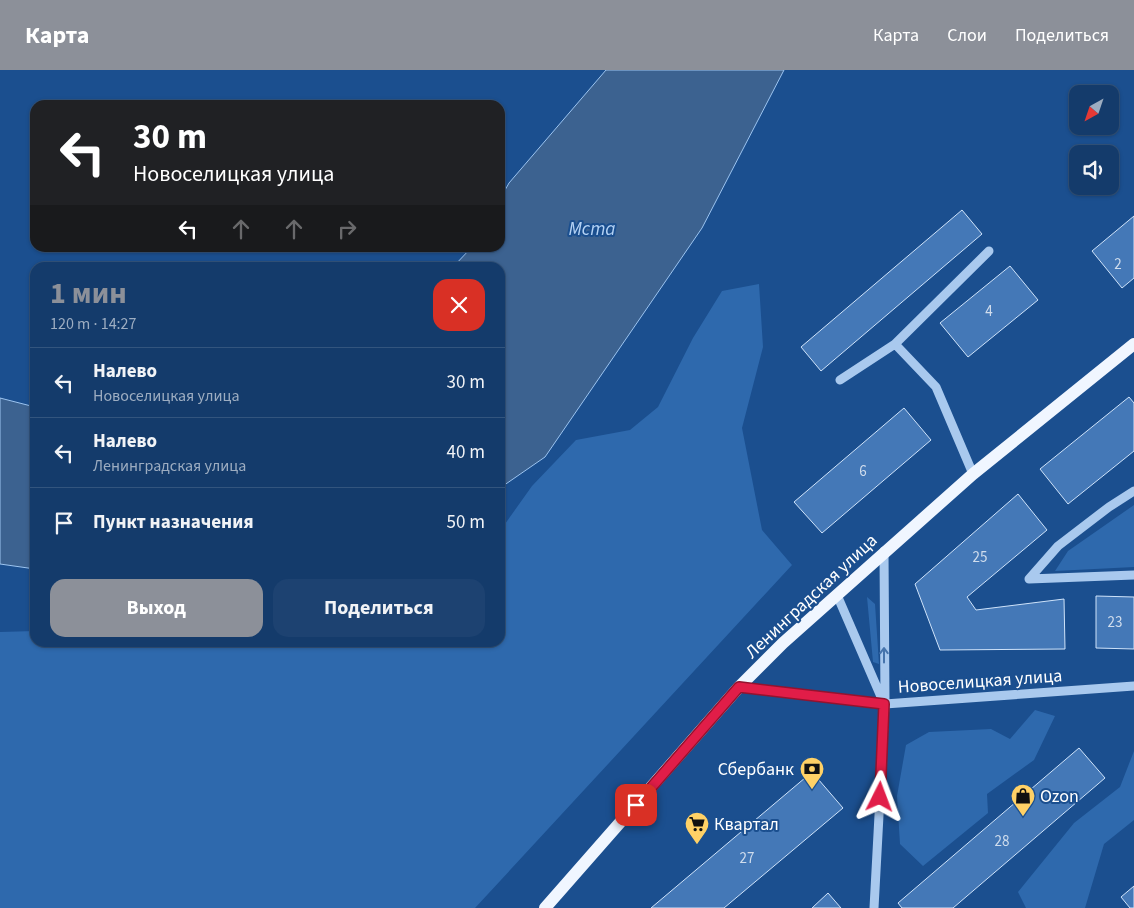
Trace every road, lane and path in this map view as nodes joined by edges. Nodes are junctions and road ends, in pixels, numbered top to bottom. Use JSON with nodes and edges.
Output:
{"nodes":[{"id":1,"x":989,"y":251,"type":"dead end"},
{"id":2,"x":894,"y":344,"type":"junction"},
{"id":3,"x":1134,"y":344,"type":"edge"},
{"id":4,"x":840,"y":380,"type":"dead end"},
{"id":5,"x":973,"y":474,"type":"junction"},
{"id":6,"x":1134,"y":491,"type":"edge"},
{"id":7,"x":884,"y":551,"type":"junction"},
{"id":8,"x":1134,"y":575,"type":"edge"},
{"id":9,"x":837,"y":595,"type":"junction"},
{"id":10,"x":1134,"y":686,"type":"edge"},
{"id":11,"x":739,"y":687,"type":"junction"},
{"id":12,"x":884,"y":704,"type":"junction"},
{"id":13,"x":546,"y":908,"type":"edge"},
{"id":14,"x":874,"y":908,"type":"edge"}],
"edges":[{"from":1,"to":2,"type":"street"},
{"from":2,"to":4,"type":"street"},
{"from":2,"to":5,"type":"street"},
{"from":3,"to":5,"type":"main road","name":"Ленинградская улица"},
{"from":5,"to":7,"type":"main road","name":"Ленинградская улица"},
{"from":6,"to":8,"type":"street"},
{"from":7,"to":9,"type":"main road","name":"Ленинградская улица"},
{"from":12,"to":7,"type":"street","one_way":true},
{"from":9,"to":11,"type":"main road","name":"Ленинградская улица"},
{"from":9,"to":12,"type":"street"},
{"from":10,"to":12,"type":"street","name":"Новоселицкая улица"},
{"from":11,"to":12,"type":"street","name":"Новоселицкая улица"},
{"from":11,"to":13,"type":"main road","name":"Ленинградская улица"},
{"from":12,"to":14,"type":"street"}]}
